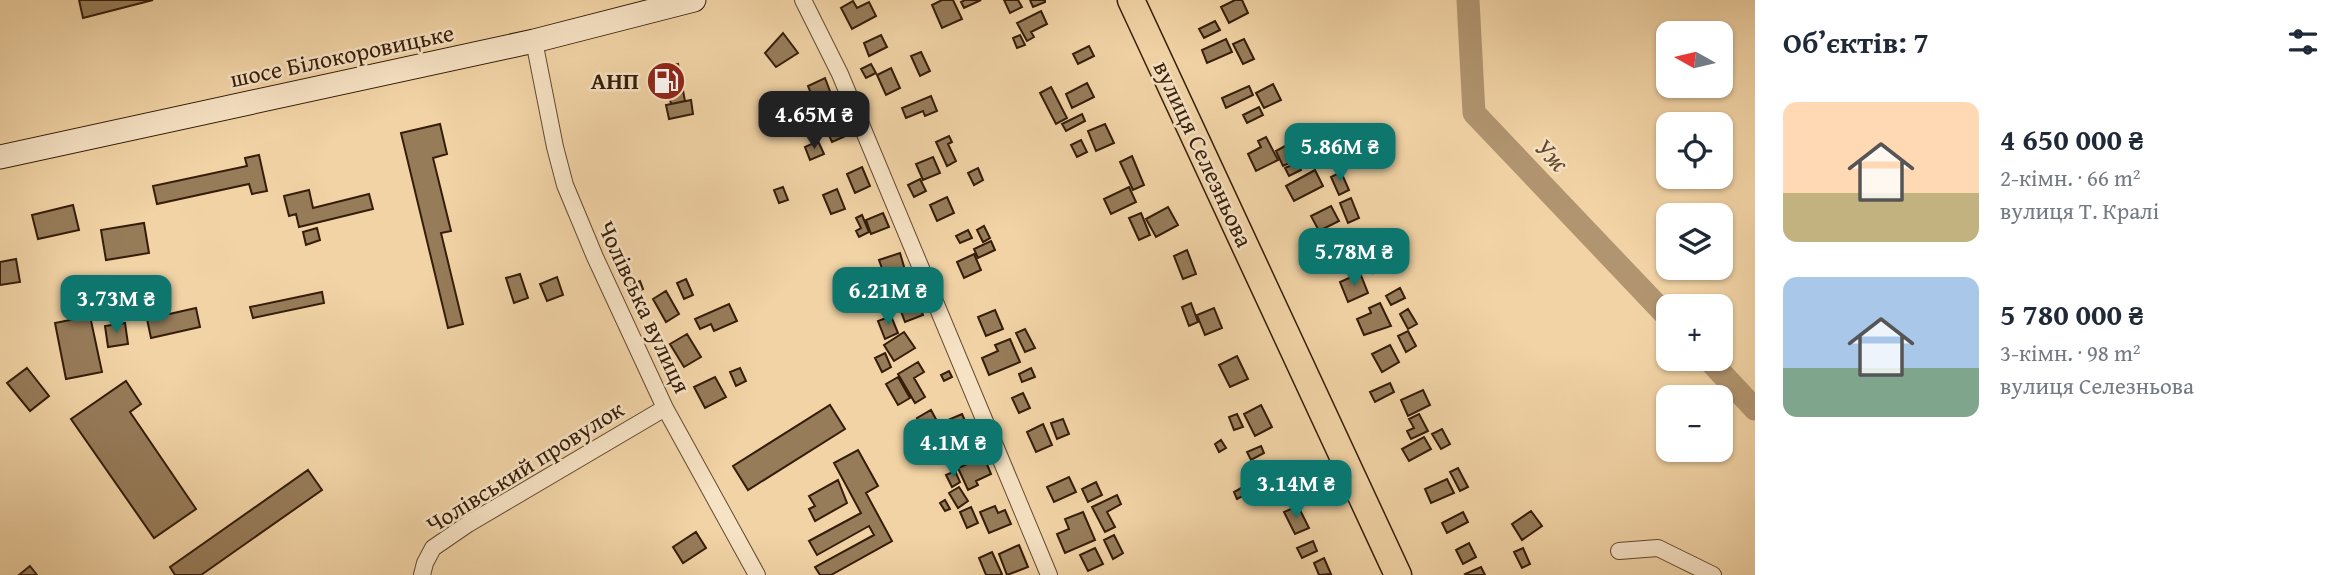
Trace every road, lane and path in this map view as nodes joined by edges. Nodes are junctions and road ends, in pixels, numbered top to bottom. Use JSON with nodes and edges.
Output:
{"nodes":[{"id":1,"x":694,"y":0,"type":"edge"},
{"id":2,"x":803,"y":0,"type":"edge"},
{"id":3,"x":1131,"y":0,"type":"edge"},
{"id":4,"x":534,"y":41,"type":"junction"},
{"id":5,"x":0,"y":157,"type":"edge"},
{"id":6,"x":665,"y":408,"type":"junction"},
{"id":7,"x":1619,"y":551,"type":"dead end"},
{"id":8,"x":422,"y":575,"type":"edge"},
{"id":9,"x":757,"y":575,"type":"edge"},
{"id":10,"x":1049,"y":575,"type":"edge"},
{"id":11,"x":1398,"y":575,"type":"edge"},
{"id":12,"x":1713,"y":575,"type":"edge"}],
"edges":[{"from":1,"to":4,"type":"main road","name":"шосе Білокоровицьке"},
{"from":2,"to":10,"type":"street"},
{"from":3,"to":11,"type":"highway","name":"вулиця Селезньова"},
{"from":4,"to":5,"type":"main road","name":"шосе Білокоровицьке"},
{"from":4,"to":6,"type":"street","name":"Чолівська вулиця"},
{"from":6,"to":8,"type":"street","name":"Чолівський провулок"},
{"from":6,"to":9,"type":"street","name":"Чолівська вулиця"},
{"from":7,"to":12,"type":"street"}]}
